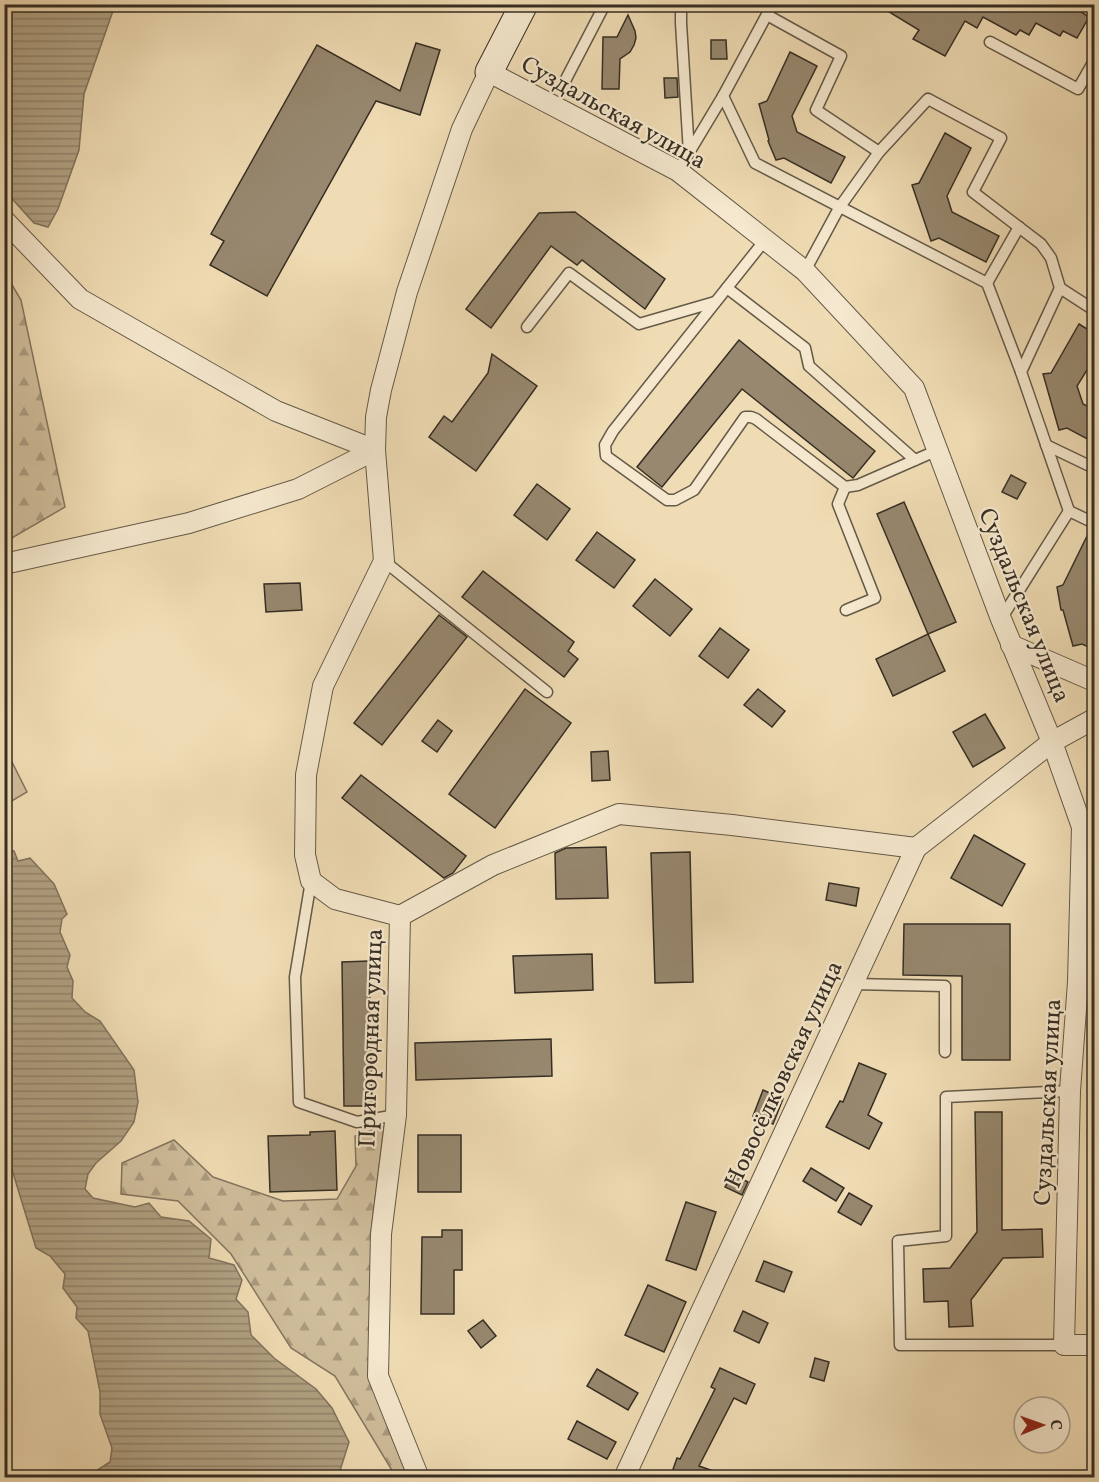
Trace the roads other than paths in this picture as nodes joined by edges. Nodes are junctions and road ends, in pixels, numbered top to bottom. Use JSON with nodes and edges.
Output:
{"nodes":[{"id":1,"x":524,"y":4,"type":"edge"},
{"id":2,"x":605,"y":4,"type":"edge"},
{"id":3,"x":681,"y":4,"type":"edge"},
{"id":4,"x":769,"y":10,"type":"edge"},
{"id":5,"x":990,"y":42,"type":"dead end"},
{"id":6,"x":1095,"y":61,"type":"edge"},
{"id":7,"x":489,"y":72,"type":"junction"},
{"id":8,"x":565,"y":81,"type":"dead end"},
{"id":9,"x":723,"y":96,"type":"junction"},
{"id":10,"x":879,"y":152,"type":"junction"},
{"id":11,"x":689,"y":153,"type":"junction"},
{"id":12,"x":678,"y":171,"type":"junction"},
{"id":13,"x":839,"y":208,"type":"junction"},
{"id":14,"x":4,"y":220,"type":"edge"},
{"id":15,"x":1019,"y":227,"type":"junction"},
{"id":16,"x":765,"y":240,"type":"junction"},
{"id":17,"x":805,"y":271,"type":"junction"},
{"id":18,"x":987,"y":283,"type":"junction"},
{"id":19,"x":727,"y":288,"type":"junction"},
{"id":20,"x":1060,"y":288,"type":"junction"},
{"id":21,"x":716,"y":302,"type":"junction"},
{"id":22,"x":1095,"y":310,"type":"edge"},
{"id":23,"x":527,"y":327,"type":"dead end"},
{"id":24,"x":1021,"y":372,"type":"junction"},
{"id":25,"x":1046,"y":445,"type":"junction"},
{"id":26,"x":375,"y":450,"type":"junction"},
{"id":27,"x":938,"y":450,"type":"junction"},
{"id":28,"x":915,"y":460,"type":"junction"},
{"id":29,"x":1095,"y":468,"type":"edge"},
{"id":30,"x":845,"y":487,"type":"junction"},
{"id":31,"x":1069,"y":511,"type":"junction"},
{"id":32,"x":1095,"y":524,"type":"edge"},
{"id":33,"x":384,"y":561,"type":"junction"},
{"id":34,"x":4,"y":564,"type":"edge"},
{"id":35,"x":846,"y":610,"type":"dead end"},
{"id":36,"x":1001,"y":619,"type":"junction"},
{"id":37,"x":1011,"y":645,"type":"junction"},
{"id":38,"x":1095,"y":681,"type":"edge"},
{"id":39,"x":547,"y":692,"type":"dead end"},
{"id":40,"x":1095,"y":719,"type":"edge"},
{"id":41,"x":1052,"y":742,"type":"junction"},
{"id":42,"x":916,"y":848,"type":"junction"},
{"id":43,"x":311,"y":881,"type":"junction"},
{"id":44,"x":400,"y":915,"type":"junction"},
{"id":45,"x":1086,"y":982,"type":"edge"},
{"id":46,"x":853,"y":984,"type":"junction"},
{"id":47,"x":945,"y":1052,"type":"dead end"},
{"id":48,"x":1070,"y":1091,"type":"junction"},
{"id":49,"x":396,"y":1115,"type":"junction"},
{"id":50,"x":1064,"y":1345,"type":"junction"},
{"id":51,"x":1095,"y":1345,"type":"edge"},
{"id":52,"x":419,"y":1478,"type":"edge"},
{"id":53,"x":624,"y":1478,"type":"edge"}],
"edges":[{"from":1,"to":7,"type":"street"},
{"from":2,"to":8,"type":"lane"},
{"from":3,"to":11,"type":"lane"},
{"from":4,"to":9,"type":"lane"},
{"from":4,"to":10,"type":"lane"},
{"from":5,"to":6,"type":"lane"},
{"from":7,"to":12,"type":"street","name":"Суздальская улица"},
{"from":7,"to":26,"type":"street"},
{"from":9,"to":11,"type":"lane"},
{"from":9,"to":13,"type":"lane"},
{"from":10,"to":13,"type":"lane"},
{"from":10,"to":15,"type":"lane"},
{"from":11,"to":12,"type":"lane"},
{"from":12,"to":16,"type":"street","name":"Суздальская улица"},
{"from":13,"to":17,"type":"lane"},
{"from":13,"to":18,"type":"lane"},
{"from":14,"to":26,"type":"street"},
{"from":15,"to":18,"type":"lane"},
{"from":15,"to":20,"type":"lane"},
{"from":16,"to":17,"type":"street","name":"Суздальская улица"},
{"from":16,"to":19,"type":"lane"},
{"from":17,"to":27,"type":"street","name":"Суздальская улица"},
{"from":18,"to":24,"type":"lane"},
{"from":19,"to":21,"type":"lane"},
{"from":19,"to":28,"type":"lane"},
{"from":20,"to":22,"type":"lane"},
{"from":20,"to":24,"type":"lane"},
{"from":21,"to":23,"type":"lane"},
{"from":21,"to":30,"type":"lane"},
{"from":24,"to":25,"type":"lane"},
{"from":25,"to":29,"type":"lane"},
{"from":25,"to":31,"type":"lane"},
{"from":26,"to":33,"type":"street"},
{"from":26,"to":34,"type":"street"},
{"from":27,"to":28,"type":"lane"},
{"from":27,"to":36,"type":"street","name":"Суздальская улица"},
{"from":28,"to":30,"type":"lane"},
{"from":30,"to":35,"type":"lane"},
{"from":31,"to":32,"type":"lane"},
{"from":31,"to":36,"type":"lane"},
{"from":33,"to":39,"type":"lane"},
{"from":33,"to":43,"type":"street"},
{"from":36,"to":37,"type":"street","name":"Суздальская улица"},
{"from":37,"to":38,"type":"street"},
{"from":37,"to":41,"type":"street","name":"Суздальская улица"},
{"from":40,"to":41,"type":"street","name":"Новосёлковская улица"},
{"from":41,"to":42,"type":"street","name":"Новосёлковская улица"},
{"from":41,"to":45,"type":"street","name":"Суздальская улица"},
{"from":42,"to":44,"type":"street","name":"Пригородная улица"},
{"from":42,"to":46,"type":"street","name":"Новосёлковская улица"},
{"from":43,"to":44,"type":"street"},
{"from":43,"to":49,"type":"lane"},
{"from":44,"to":49,"type":"street","name":"Пригородная улица"},
{"from":45,"to":48,"type":"street","name":"Суздальская улица"},
{"from":46,"to":47,"type":"lane"},
{"from":46,"to":53,"type":"street","name":"Новосёлковская улица"},
{"from":48,"to":50,"type":"street","name":"Суздальская улица"},
{"from":48,"to":50,"type":"lane"},
{"from":49,"to":52,"type":"street","name":"Пригородная улица"},
{"from":50,"to":51,"type":"street"}]}
